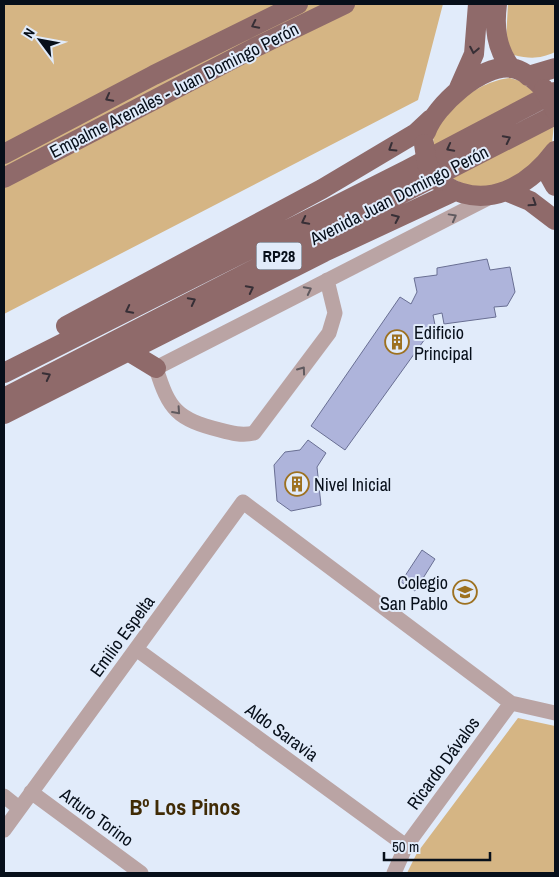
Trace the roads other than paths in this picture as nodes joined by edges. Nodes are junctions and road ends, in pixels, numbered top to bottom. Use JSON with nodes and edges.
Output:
{"nodes":[{"id":1,"x":298,"y":4,"type":"edge"},
{"id":2,"x":345,"y":4,"type":"edge"},
{"id":3,"x":478,"y":4,"type":"edge"},
{"id":4,"x":497,"y":4,"type":"edge"},
{"id":5,"x":555,"y":68,"type":"edge"},
{"id":6,"x":519,"y":72,"type":"junction"},
{"id":7,"x":550,"y":91,"type":"edge"},
{"id":8,"x":456,"y":93,"type":"junction"},
{"id":9,"x":555,"y":110,"type":"edge"},
{"id":10,"x":555,"y":115,"type":"edge"},
{"id":11,"x":431,"y":119,"type":"junction"},
{"id":12,"x":4,"y":154,"type":"edge"},
{"id":13,"x":551,"y":156,"type":"edge"},
{"id":14,"x":4,"y":178,"type":"edge"},
{"id":15,"x":447,"y":186,"type":"junction"},
{"id":16,"x":555,"y":186,"type":"edge"},
{"id":17,"x":501,"y":193,"type":"junction"},
{"id":18,"x":555,"y":220,"type":"edge"},
{"id":19,"x":327,"y":280,"type":"junction"},
{"id":20,"x":128,"y":351,"type":"junction"},
{"id":21,"x":4,"y":361,"type":"edge"},
{"id":22,"x":156,"y":368,"type":"junction"},
{"id":23,"x":4,"y":373,"type":"edge"},
{"id":24,"x":4,"y":398,"type":"edge"},
{"id":25,"x":4,"y":414,"type":"edge"},
{"id":26,"x":136,"y":649,"type":"junction"},
{"id":27,"x":510,"y":703,"type":"junction"},
{"id":28,"x":555,"y":713,"type":"edge"},
{"id":29,"x":31,"y":792,"type":"junction"},
{"id":30,"x":4,"y":796,"type":"edge"},
{"id":31,"x":19,"y":808,"type":"junction"},
{"id":32,"x":4,"y":830,"type":"edge"},
{"id":33,"x":406,"y":846,"type":"junction"},
{"id":34,"x":141,"y":873,"type":"edge"},
{"id":35,"x":394,"y":873,"type":"edge"}],
"edges":[{"from":1,"to":12,"type":"main road","name":"Empalme Arenales - Juan Domingo Perón","one_way":true},
{"from":2,"to":14,"type":"main road","name":"Empalme Arenales - Juan Domingo Perón"},
{"from":3,"to":8,"type":"main road","one_way":true},
{"from":4,"to":6,"type":"main road"},
{"from":5,"to":6,"type":"main road","number":"RP28"},
{"from":6,"to":7,"type":"main road"},
{"from":6,"to":8,"type":"main road","number":"RP28"},
{"from":7,"to":9,"type":"main road","bridge":true},
{"from":7,"to":23,"type":"main road","name":"Avenida Juan Domingo Perón","number":"RP28","one_way":true},
{"from":8,"to":11,"type":"main road","number":"RP28"},
{"from":24,"to":10,"type":"main road","name":"Avenida Juan Domingo Perón","number":"RP28","one_way":true},
{"from":11,"to":15,"type":"main road","number":"RP28","bridge":true},
{"from":11,"to":21,"type":"main road","number":"RP28","one_way":true},
{"from":13,"to":16,"type":"main road"},
{"from":13,"to":17,"type":"main road"},
{"from":15,"to":17,"type":"main road"},
{"from":20,"to":15,"type":"main road","number":"RP28","one_way":true},
{"from":17,"to":18,"type":"main road","one_way":true},
{"from":19,"to":17,"type":"street","one_way":true},
{"from":22,"to":19,"type":"street","one_way":true},
{"from":22,"to":19,"type":"street","one_way":true},
{"from":20,"to":22,"type":"main road"},
{"from":20,"to":25,"type":"main road","number":"RP28"},
{"from":26,"to":27,"type":"street","name":"Emilio Espelta"},
{"from":26,"to":29,"type":"street","name":"Emilio Espelta"},
{"from":26,"to":33,"type":"street","name":"Aldo Saravia"},
{"from":27,"to":28,"type":"street"},
{"from":27,"to":33,"type":"street","name":"Ricardo Dávalos"},
{"from":29,"to":31,"type":"street","name":"Emilio Espelta"},
{"from":29,"to":34,"type":"street","name":"Arturo Torino"},
{"from":30,"to":31,"type":"street"},
{"from":31,"to":32,"type":"street","name":"Emilio Espelta"},
{"from":33,"to":35,"type":"street","name":"Ricardo Dávalos"}]}
